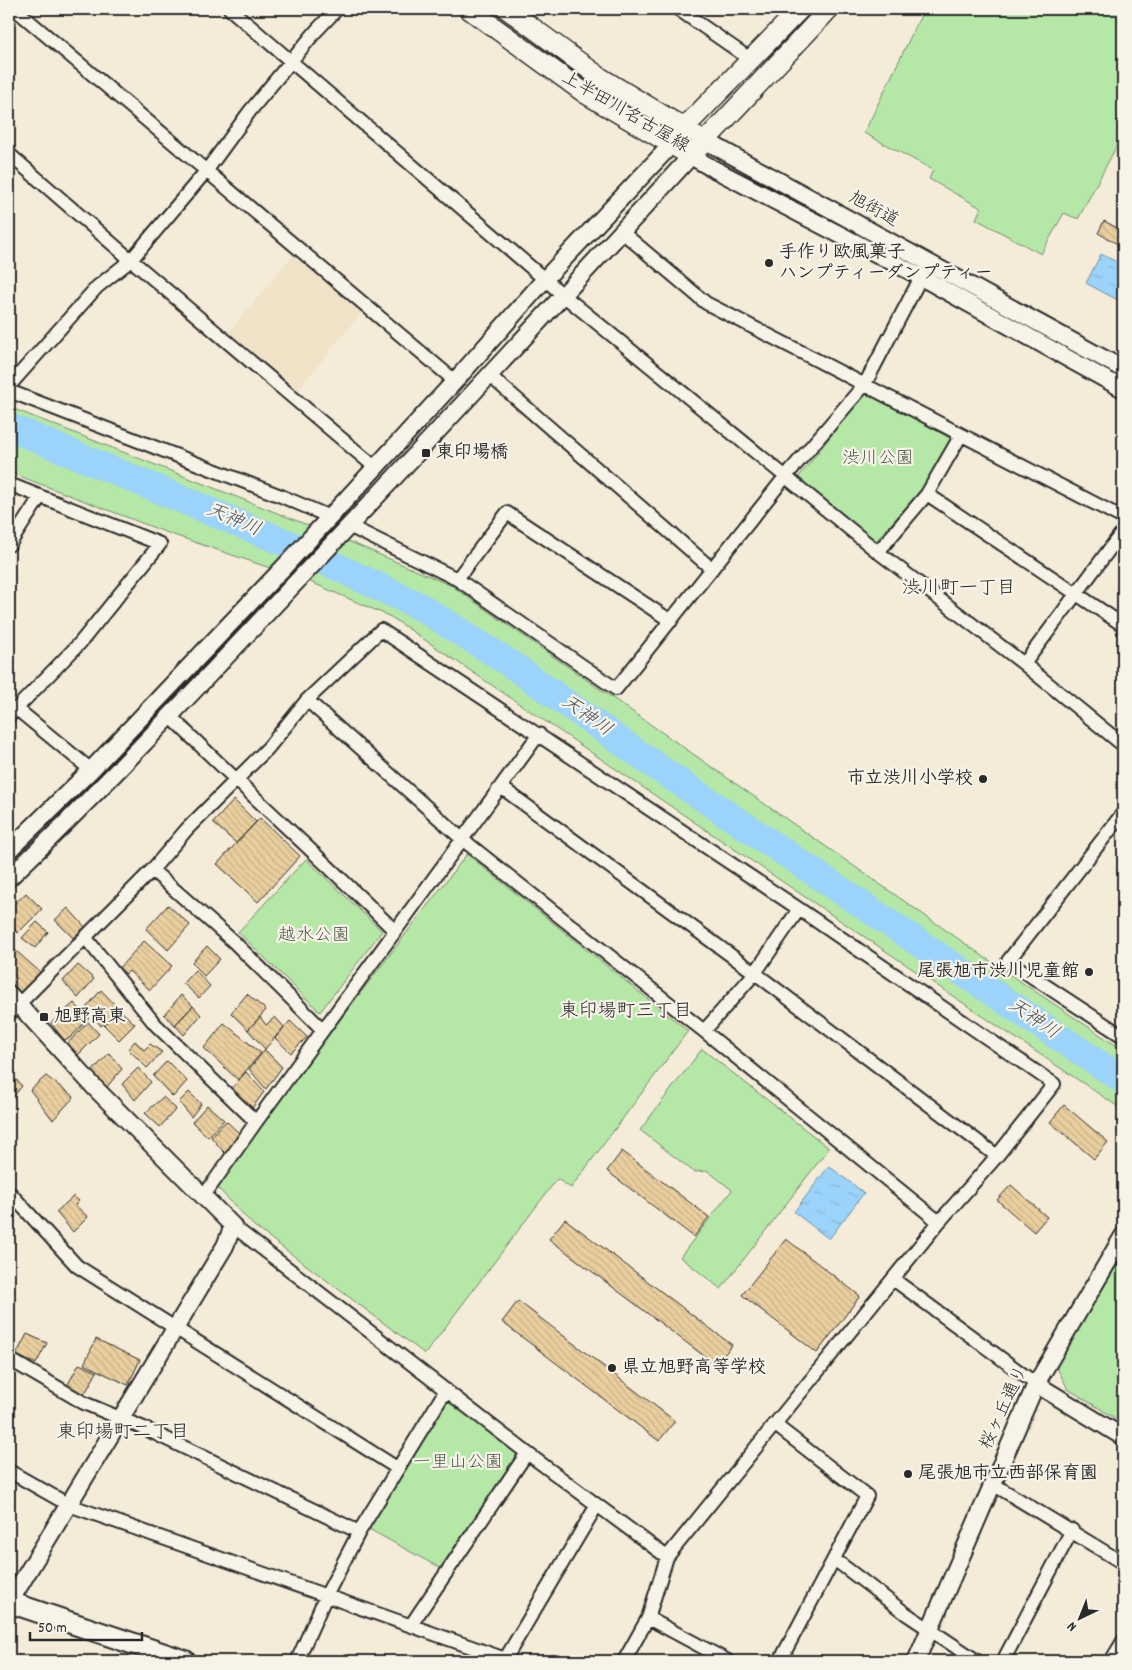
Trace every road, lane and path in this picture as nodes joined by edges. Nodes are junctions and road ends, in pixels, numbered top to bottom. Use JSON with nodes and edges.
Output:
{"nodes":[{"id":1,"x":15,"y":9,"type":"edge"},
{"id":2,"x":230,"y":9,"type":"edge"},
{"id":3,"x":337,"y":9,"type":"edge"},
{"id":4,"x":469,"y":9,"type":"edge"},
{"id":5,"x":507,"y":9,"type":"edge"},
{"id":6,"x":678,"y":9,"type":"edge"},
{"id":7,"x":800,"y":9,"type":"edge"},
{"id":8,"x":829,"y":9,"type":"edge"},
{"id":9,"x":750,"y":59,"type":"junction"},
{"id":10,"x":293,"y":61,"type":"junction"},
{"id":11,"x":684,"y":128,"type":"junction"},
{"id":12,"x":706,"y":140,"type":"junction"},
{"id":13,"x":672,"y":144,"type":"junction"},
{"id":14,"x":9,"y":154,"type":"edge"},
{"id":15,"x":691,"y":156,"type":"junction"},
{"id":16,"x":207,"y":170,"type":"junction"},
{"id":17,"x":622,"y":232,"type":"junction"},
{"id":18,"x":131,"y":260,"type":"junction"},
{"id":19,"x":921,"y":277,"type":"junction"},
{"id":20,"x":545,"y":279,"type":"junction"},
{"id":21,"x":563,"y":295,"type":"junction"},
{"id":22,"x":1123,"y":369,"type":"edge"},
{"id":23,"x":489,"y":375,"type":"junction"},
{"id":24,"x":455,"y":381,"type":"junction"},
{"id":25,"x":864,"y":384,"type":"junction"},
{"id":26,"x":9,"y":386,"type":"edge"},
{"id":27,"x":1123,"y":389,"type":"edge"},
{"id":28,"x":9,"y":391,"type":"edge"},
{"id":29,"x":961,"y":435,"type":"junction"},
{"id":30,"x":376,"y":468,"type":"junction"},
{"id":31,"x":786,"y":476,"type":"junction"},
{"id":32,"x":9,"y":484,"type":"edge"},
{"id":33,"x":927,"y":494,"type":"junction"},
{"id":34,"x":40,"y":497,"type":"junction"},
{"id":35,"x":330,"y":517,"type":"junction"},
{"id":36,"x":1123,"y":518,"type":"edge"},
{"id":37,"x":349,"y":526,"type":"junction"},
{"id":38,"x":1123,"y":531,"type":"edge"},
{"id":39,"x":9,"y":545,"type":"edge"},
{"id":40,"x":878,"y":552,"type":"junction"},
{"id":41,"x":712,"y":569,"type":"junction"},
{"id":42,"x":457,"y":579,"type":"junction"},
{"id":43,"x":1077,"y":593,"type":"junction"},
{"id":44,"x":671,"y":621,"type":"junction"},
{"id":45,"x":1123,"y":625,"type":"edge"},
{"id":46,"x":1024,"y":664,"type":"junction"},
{"id":47,"x":307,"y":700,"type":"junction"},
{"id":48,"x":13,"y":712,"type":"edge"},
{"id":49,"x":170,"y":716,"type":"junction"},
{"id":50,"x":539,"y":734,"type":"junction"},
{"id":51,"x":1123,"y":745,"type":"edge"},
{"id":52,"x":91,"y":770,"type":"junction"},
{"id":53,"x":236,"y":781,"type":"junction"},
{"id":54,"x":501,"y":787,"type":"junction"},
{"id":55,"x":1123,"y":814,"type":"edge"},
{"id":56,"x":462,"y":839,"type":"junction"},
{"id":57,"x":9,"y":850,"type":"edge"},
{"id":58,"x":152,"y":870,"type":"junction"},
{"id":59,"x":9,"y":878,"type":"edge"},
{"id":60,"x":799,"y":909,"type":"junction"},
{"id":61,"x":395,"y":931,"type":"junction"},
{"id":62,"x":85,"y":937,"type":"junction"},
{"id":63,"x":755,"y":973,"type":"junction"},
{"id":64,"x":12,"y":1004,"type":"edge"},
{"id":65,"x":324,"y":1030,"type":"junction"},
{"id":66,"x":704,"y":1031,"type":"junction"},
{"id":67,"x":1123,"y":1031,"type":"edge"},
{"id":68,"x":256,"y":1122,"type":"junction"},
{"id":69,"x":997,"y":1156,"type":"junction"},
{"id":70,"x":9,"y":1192,"type":"edge"},
{"id":71,"x":203,"y":1197,"type":"junction"},
{"id":72,"x":938,"y":1222,"type":"junction"},
{"id":73,"x":233,"y":1226,"type":"junction"},
{"id":74,"x":1123,"y":1236,"type":"edge"},
{"id":75,"x":894,"y":1279,"type":"junction"},
{"id":76,"x":175,"y":1328,"type":"junction"},
{"id":77,"x":9,"y":1359,"type":"edge"},
{"id":78,"x":1036,"y":1384,"type":"junction"},
{"id":79,"x":446,"y":1390,"type":"junction"},
{"id":80,"x":121,"y":1420,"type":"junction"},
{"id":81,"x":774,"y":1424,"type":"junction"},
{"id":82,"x":1123,"y":1437,"type":"edge"},
{"id":83,"x":527,"y":1454,"type":"junction"},
{"id":84,"x":397,"y":1468,"type":"junction"},
{"id":85,"x":9,"y":1471,"type":"edge"},
{"id":86,"x":993,"y":1484,"type":"junction"},
{"id":87,"x":69,"y":1505,"type":"junction"},
{"id":88,"x":597,"y":1505,"type":"junction"},
{"id":89,"x":1072,"y":1530,"type":"junction"},
{"id":90,"x":359,"y":1532,"type":"junction"},
{"id":91,"x":667,"y":1557,"type":"junction"},
{"id":92,"x":834,"y":1559,"type":"junction"},
{"id":93,"x":1123,"y":1563,"type":"edge"},
{"id":94,"x":326,"y":1596,"type":"junction"},
{"id":95,"x":9,"y":1602,"type":"edge"},
{"id":96,"x":648,"y":1618,"type":"junction"},
{"id":97,"x":411,"y":1624,"type":"junction"},
{"id":98,"x":930,"y":1630,"type":"junction"},
{"id":99,"x":1123,"y":1641,"type":"edge"},
{"id":100,"x":178,"y":1660,"type":"edge"},
{"id":101,"x":506,"y":1660,"type":"edge"},
{"id":102,"x":297,"y":1661,"type":"edge"},
{"id":103,"x":624,"y":1661,"type":"edge"},
{"id":104,"x":728,"y":1661,"type":"edge"},
{"id":105,"x":780,"y":1661,"type":"edge"},
{"id":106,"x":916,"y":1661,"type":"edge"},
{"id":107,"x":977,"y":1661,"type":"edge"},
{"id":108,"x":1003,"y":1661,"type":"edge"},
{"id":109,"x":1111,"y":1661,"type":"edge"}],
"edges":[{"from":1,"to":16,"type":"street"},
{"from":2,"to":10,"type":"street"},
{"from":3,"to":10,"type":"street"},
{"from":4,"to":13,"type":"main road","name":"上半田川名古屋線"},
{"from":5,"to":11,"type":"main road","name":"上半田川名古屋線"},
{"from":6,"to":9,"type":"street"},
{"from":7,"to":9,"type":"main road","name":"上半田川名古屋線"},
{"from":8,"to":12,"type":"main road","name":"上半田川名古屋線"},
{"from":9,"to":11,"type":"main road","name":"上半田川名古屋線"},
{"from":10,"to":16,"type":"street"},
{"from":10,"to":20,"type":"street"},
{"from":11,"to":12,"type":"street","name":"旭街道"},
{"from":11,"to":13,"type":"street"},
{"from":12,"to":15,"type":"main road","name":"上半田川名古屋線"},
{"from":12,"to":22,"type":"street","name":"旭街道"},
{"from":13,"to":15,"type":"main road","name":"上半田川名古屋線"},
{"from":13,"to":20,"type":"street"},
{"from":14,"to":18,"type":"street"},
{"from":15,"to":17,"type":"street"},
{"from":15,"to":19,"type":"street","name":"旭街道"},
{"from":16,"to":18,"type":"street"},
{"from":16,"to":24,"type":"street"},
{"from":17,"to":21,"type":"street"},
{"from":17,"to":25,"type":"street"},
{"from":18,"to":26,"type":"street"},
{"from":18,"to":30,"type":"street"},
{"from":19,"to":25,"type":"street"},
{"from":19,"to":27,"type":"street","name":"旭街道"},
{"from":20,"to":21,"type":"street"},
{"from":20,"to":24,"type":"street"},
{"from":21,"to":23,"type":"street"},
{"from":21,"to":31,"type":"street"},
{"from":23,"to":37,"type":"street"},
{"from":23,"to":41,"type":"street"},
{"from":24,"to":30,"type":"street"},
{"from":25,"to":29,"type":"street"},
{"from":25,"to":31,"type":"street"},
{"from":28,"to":35,"type":"street"},
{"from":29,"to":33,"type":"street"},
{"from":29,"to":36,"type":"street"},
{"from":30,"to":35,"type":"street"},
{"from":31,"to":40,"type":"street"},
{"from":31,"to":41,"type":"street"},
{"from":32,"to":34,"type":"street"},
{"from":33,"to":40,"type":"street"},
{"from":33,"to":43,"type":"street"},
{"from":34,"to":39,"type":"street"},
{"from":34,"to":48,"type":"street"},
{"from":35,"to":52,"type":"street"},
{"from":37,"to":42,"type":"street"},
{"from":37,"to":49,"type":"street"},
{"from":38,"to":43,"type":"street"},
{"from":40,"to":46,"type":"street"},
{"from":41,"to":44,"type":"street"},
{"from":42,"to":44,"type":"street"},
{"from":42,"to":44,"type":"street"},
{"from":43,"to":45,"type":"street"},
{"from":43,"to":46,"type":"street"},
{"from":46,"to":51,"type":"street"},
{"from":47,"to":50,"type":"street"},
{"from":47,"to":53,"type":"street"},
{"from":47,"to":56,"type":"street"},
{"from":48,"to":52,"type":"street"},
{"from":49,"to":53,"type":"street"},
{"from":49,"to":59,"type":"street"},
{"from":50,"to":54,"type":"street"},
{"from":50,"to":60,"type":"street"},
{"from":52,"to":57,"type":"street"},
{"from":53,"to":58,"type":"street"},
{"from":53,"to":61,"type":"street"},
{"from":54,"to":56,"type":"street"},
{"from":54,"to":63,"type":"street"},
{"from":55,"to":67,"type":"street"},
{"from":56,"to":61,"type":"street"},
{"from":56,"to":66,"type":"street"},
{"from":58,"to":62,"type":"street"},
{"from":58,"to":65,"type":"street"},
{"from":60,"to":63,"type":"street"},
{"from":60,"to":69,"type":"street"},
{"from":61,"to":65,"type":"street"},
{"from":62,"to":64,"type":"street"},
{"from":62,"to":68,"type":"street"},
{"from":63,"to":66,"type":"street"},
{"from":63,"to":69,"type":"street"},
{"from":64,"to":71,"type":"street"},
{"from":65,"to":68,"type":"street"},
{"from":66,"to":72,"type":"street"},
{"from":68,"to":71,"type":"street"},
{"from":69,"to":72,"type":"street"},
{"from":70,"to":76,"type":"street"},
{"from":71,"to":73,"type":"street"},
{"from":72,"to":75,"type":"street"},
{"from":73,"to":76,"type":"street"},
{"from":73,"to":79,"type":"street"},
{"from":74,"to":78,"type":"street","name":"桜ヶ丘通り"},
{"from":75,"to":78,"type":"street"},
{"from":75,"to":81,"type":"street"},
{"from":76,"to":80,"type":"street"},
{"from":76,"to":84,"type":"street"},
{"from":77,"to":80,"type":"street"},
{"from":78,"to":82,"type":"street"},
{"from":78,"to":86,"type":"street","name":"桜ヶ丘通り"},
{"from":79,"to":83,"type":"street"},
{"from":79,"to":84,"type":"street"},
{"from":80,"to":87,"type":"street"},
{"from":80,"to":90,"type":"street"},
{"from":81,"to":91,"type":"street"},
{"from":81,"to":92,"type":"street"},
{"from":83,"to":88,"type":"street"},
{"from":83,"to":97,"type":"street"},
{"from":84,"to":90,"type":"street"},
{"from":85,"to":87,"type":"street"},
{"from":86,"to":89,"type":"street"},
{"from":86,"to":98,"type":"street","name":"桜ヶ丘通り"},
{"from":87,"to":94,"type":"street"},
{"from":87,"to":95,"type":"street"},
{"from":88,"to":91,"type":"street"},
{"from":88,"to":101,"type":"street"},
{"from":89,"to":93,"type":"street"},
{"from":89,"to":108,"type":"street"},
{"from":90,"to":94,"type":"street"},
{"from":91,"to":96,"type":"street"},
{"from":92,"to":98,"type":"street"},
{"from":92,"to":105,"type":"street"},
{"from":94,"to":97,"type":"street"},
{"from":94,"to":102,"type":"street"},
{"from":95,"to":100,"type":"main road"},
{"from":96,"to":103,"type":"street"},
{"from":96,"to":104,"type":"street"},
{"from":97,"to":101,"type":"street"},
{"from":98,"to":106,"type":"street","name":"桜ヶ丘通り"},
{"from":98,"to":107,"type":"street"},
{"from":99,"to":109,"type":"street"}]}
